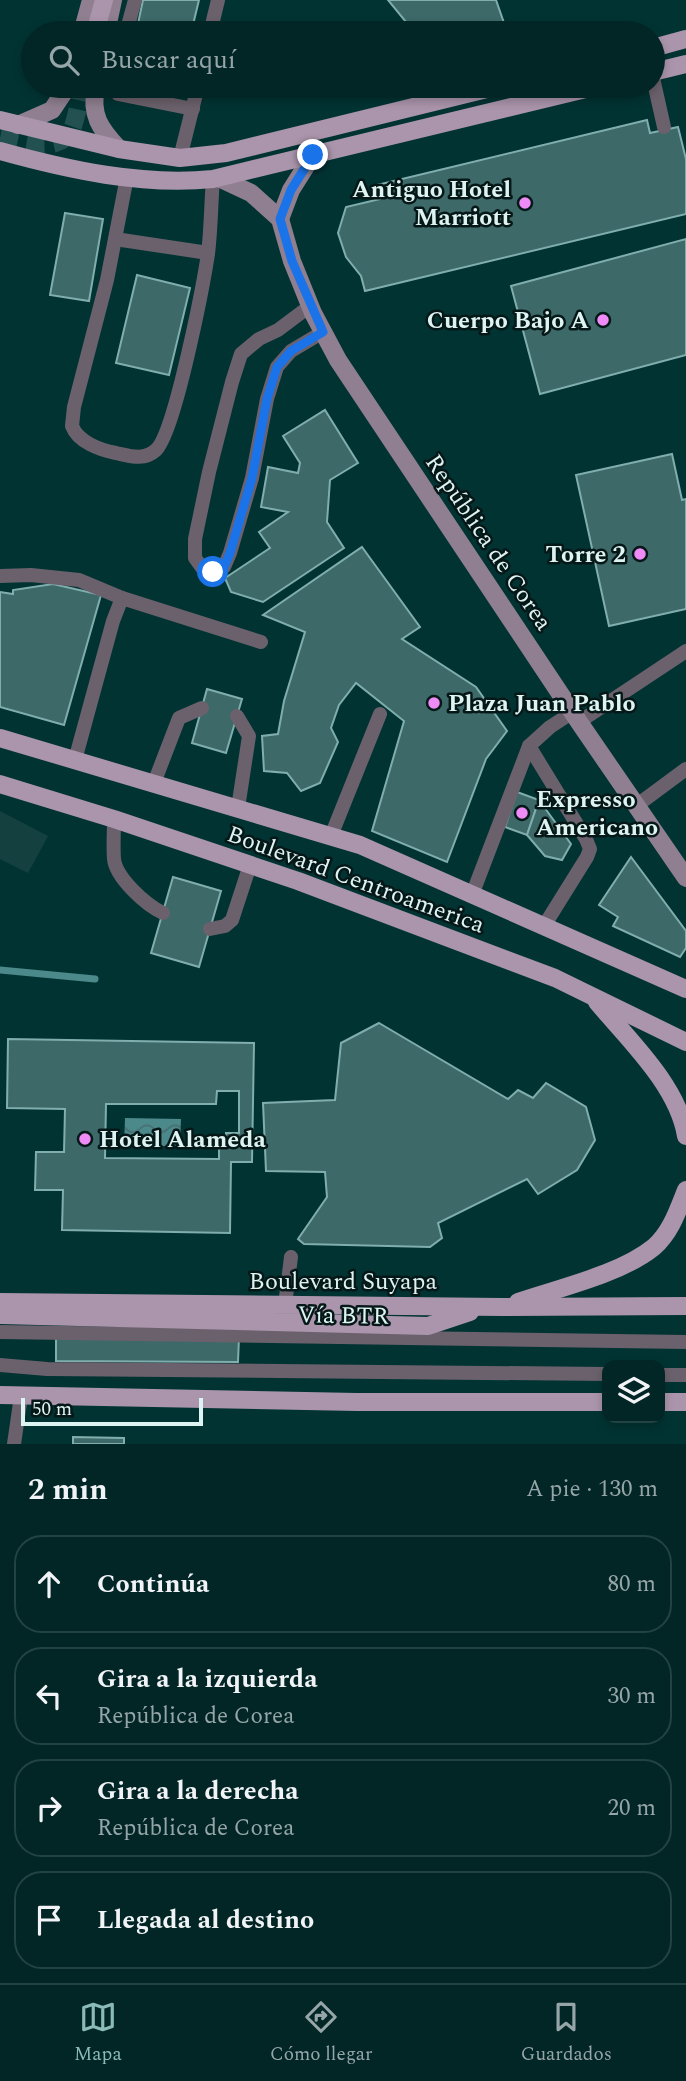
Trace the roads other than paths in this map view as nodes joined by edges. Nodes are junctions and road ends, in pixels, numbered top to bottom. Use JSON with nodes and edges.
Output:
{"nodes":[{"id":1,"x":91,"y":0,"type":"edge"},
{"id":2,"x":104,"y":0,"type":"edge"},
{"id":3,"x":113,"y":0,"type":"edge"},
{"id":4,"x":135,"y":0,"type":"edge"},
{"id":5,"x":218,"y":0,"type":"edge"},
{"id":6,"x":85,"y":21,"type":"edge"},
{"id":7,"x":98,"y":21,"type":"edge"},
{"id":8,"x":109,"y":21,"type":"edge"},
{"id":9,"x":129,"y":21,"type":"edge"},
{"id":10,"x":213,"y":21,"type":"edge"},
{"id":11,"x":686,"y":39,"type":"edge"},
{"id":12,"x":665,"y":45,"type":"edge"},
{"id":13,"x":686,"y":64,"type":"edge"},
{"id":14,"x":665,"y":69,"type":"edge"},
{"id":15,"x":60,"y":98,"type":"edge"},
{"id":16,"x":93,"y":98,"type":"edge"},
{"id":17,"x":138,"y":98,"type":"edge"},
{"id":18,"x":195,"y":98,"type":"edge"},
{"id":19,"x":450,"y":98,"type":"edge"},
{"id":20,"x":548,"y":98,"type":"edge"},
{"id":21,"x":657,"y":98,"type":"edge"},
{"id":22,"x":193,"y":109,"type":"junction"},
{"id":23,"x":0,"y":120,"type":"edge"},
{"id":24,"x":18,"y":125,"type":"junction"},
{"id":25,"x":664,"y":127,"type":"dead end"},
{"id":26,"x":119,"y":149,"type":"junction"},
{"id":27,"x":0,"y":151,"type":"edge"},
{"id":28,"x":313,"y":155,"type":"junction"},
{"id":29,"x":180,"y":158,"type":"junction"},
{"id":30,"x":127,"y":177,"type":"junction"},
{"id":31,"x":216,"y":178,"type":"junction"},
{"id":32,"x":280,"y":219,"type":"junction"},
{"id":33,"x":115,"y":239,"type":"junction"},
{"id":34,"x":208,"y":253,"type":"junction"},
{"id":35,"x":310,"y":306,"type":"junction"},
{"id":36,"x":323,"y":332,"type":"junction"},
{"id":37,"x":0,"y":576,"type":"edge"},
{"id":38,"x":122,"y":598,"type":"junction"},
{"id":39,"x":261,"y":642,"type":"dead end"},
{"id":40,"x":686,"y":651,"type":"edge"},
{"id":41,"x":202,"y":708,"type":"dead end"},
{"id":42,"x":380,"y":714,"type":"dead end"},
{"id":43,"x":237,"y":716,"type":"dead end"},
{"id":44,"x":576,"y":717,"type":"junction"},
{"id":45,"x":0,"y":737,"type":"edge"},
{"id":46,"x":529,"y":746,"type":"junction"},
{"id":47,"x":75,"y":760,"type":"junction"},
{"id":48,"x":686,"y":769,"type":"edge"},
{"id":49,"x":154,"y":783,"type":"junction"},
{"id":50,"x":0,"y":784,"type":"edge"},
{"id":51,"x":636,"y":806,"type":"junction"},
{"id":52,"x":238,"y":808,"type":"junction"},
{"id":53,"x":114,"y":819,"type":"junction"},
{"id":54,"x":331,"y":836,"type":"junction"},
{"id":55,"x":250,"y":865,"type":"junction"},
{"id":56,"x":686,"y":878,"type":"edge"},
{"id":57,"x":472,"y":895,"type":"junction"},
{"id":58,"x":163,"y":913,"type":"dead end"},
{"id":59,"x":544,"y":926,"type":"junction"},
{"id":60,"x":210,"y":929,"type":"dead end"},
{"id":61,"x":686,"y":989,"type":"edge"},
{"id":62,"x":593,"y":997,"type":"junction"},
{"id":63,"x":686,"y":1042,"type":"edge"},
{"id":64,"x":686,"y":1136,"type":"edge"},
{"id":65,"x":686,"y":1190,"type":"edge"},
{"id":66,"x":290,"y":1257,"type":"dead end"},
{"id":67,"x":0,"y":1302,"type":"edge"},
{"id":68,"x":285,"y":1305,"type":"junction"},
{"id":69,"x":686,"y":1306,"type":"edge"},
{"id":70,"x":494,"y":1307,"type":"junction"},
{"id":71,"x":0,"y":1315,"type":"edge"},
{"id":72,"x":0,"y":1332,"type":"edge"},
{"id":73,"x":686,"y":1342,"type":"edge"},
{"id":74,"x":0,"y":1365,"type":"edge"},
{"id":75,"x":602,"y":1374,"type":"edge"},
{"id":76,"x":665,"y":1375,"type":"edge"},
{"id":77,"x":686,"y":1375,"type":"edge"},
{"id":78,"x":0,"y":1395,"type":"edge"},
{"id":79,"x":22,"y":1396,"type":"junction"},
{"id":80,"x":602,"y":1402,"type":"edge"},
{"id":81,"x":665,"y":1402,"type":"edge"},
{"id":82,"x":686,"y":1402,"type":"edge"},
{"id":83,"x":9,"y":1443,"type":"edge"}],
"edges":[{"from":1,"to":6,"type":"street"},
{"from":2,"to":7,"type":"main road"},
{"from":3,"to":8,"type":"street"},
{"from":4,"to":9,"type":"lane"},
{"from":5,"to":10,"type":"lane"},
{"from":11,"to":12,"type":"main road"},
{"from":13,"to":14,"type":"main road"},
{"from":15,"to":24,"type":"street"},
{"from":16,"to":26,"type":"street"},
{"from":17,"to":22,"type":"lane"},
{"from":18,"to":22,"type":"lane"},
{"from":19,"to":29,"type":"main road"},
{"from":20,"to":28,"type":"main road"},
{"from":21,"to":25,"type":"lane"},
{"from":22,"to":29,"type":"lane"},
{"from":23,"to":24,"type":"main road"},
{"from":24,"to":26,"type":"main road"},
{"from":26,"to":29,"type":"main road"},
{"from":27,"to":30,"type":"main road"},
{"from":28,"to":31,"type":"main road"},
{"from":28,"to":32,"type":"street"},
{"from":30,"to":31,"type":"main road"},
{"from":30,"to":33,"type":"lane"},
{"from":31,"to":32,"type":"street"},
{"from":31,"to":34,"type":"lane"},
{"from":32,"to":35,"type":"street","name":"República de Corea"},
{"from":33,"to":34,"type":"lane"},
{"from":33,"to":34,"type":"lane"},
{"from":35,"to":36,"type":"street","name":"República de Corea"},
{"from":35,"to":36,"type":"lane"},
{"from":36,"to":44,"type":"street","name":"República de Corea"},
{"from":37,"to":38,"type":"lane"},
{"from":38,"to":39,"type":"lane"},
{"from":38,"to":47,"type":"lane"},
{"from":40,"to":44,"type":"lane"},
{"from":41,"to":49,"type":"lane"},
{"from":42,"to":54,"type":"lane"},
{"from":43,"to":52,"type":"lane"},
{"from":44,"to":46,"type":"lane"},
{"from":44,"to":51,"type":"street","name":"República de Corea"},
{"from":45,"to":47,"type":"main road","name":"Boulevard Centroamerica"},
{"from":46,"to":57,"type":"lane"},
{"from":46,"to":59,"type":"lane"},
{"from":47,"to":49,"type":"main road","name":"Boulevard Centroamerica"},
{"from":48,"to":51,"type":"lane"},
{"from":49,"to":52,"type":"main road","name":"Boulevard Centroamerica"},
{"from":50,"to":53,"type":"main road","name":"Boulevard Centroamerica"},
{"from":51,"to":56,"type":"street","name":"República de Corea"},
{"from":52,"to":54,"type":"main road","name":"Boulevard Centroamerica"},
{"from":53,"to":55,"type":"main road","name":"Boulevard Centroamerica"},
{"from":53,"to":58,"type":"lane"},
{"from":54,"to":57,"type":"main road","name":"Boulevard Centroamerica"},
{"from":55,"to":60,"type":"lane"},
{"from":55,"to":62,"type":"main road","name":"Boulevard Centroamerica"},
{"from":57,"to":59,"type":"main road","name":"Boulevard Centroamerica"},
{"from":59,"to":61,"type":"main road","name":"Boulevard Centroamerica"},
{"from":62,"to":63,"type":"main road","name":"Boulevard Centroamerica"},
{"from":62,"to":64,"type":"main road"},
{"from":65,"to":70,"type":"main road"},
{"from":66,"to":68,"type":"lane"},
{"from":67,"to":68,"type":"main road","name":"Boulevard Suyapa"},
{"from":68,"to":70,"type":"main road","name":"Boulevard Suyapa"},
{"from":69,"to":70,"type":"main road","name":"Boulevard Suyapa"},
{"from":70,"to":71,"type":"main road"},
{"from":72,"to":73,"type":"lane","name":"Vía BTR"},
{"from":74,"to":75,"type":"lane"},
{"from":76,"to":77,"type":"lane"},
{"from":78,"to":79,"type":"main road"},
{"from":79,"to":80,"type":"main road"},
{"from":79,"to":83,"type":"lane"},
{"from":81,"to":82,"type":"main road"}]}
